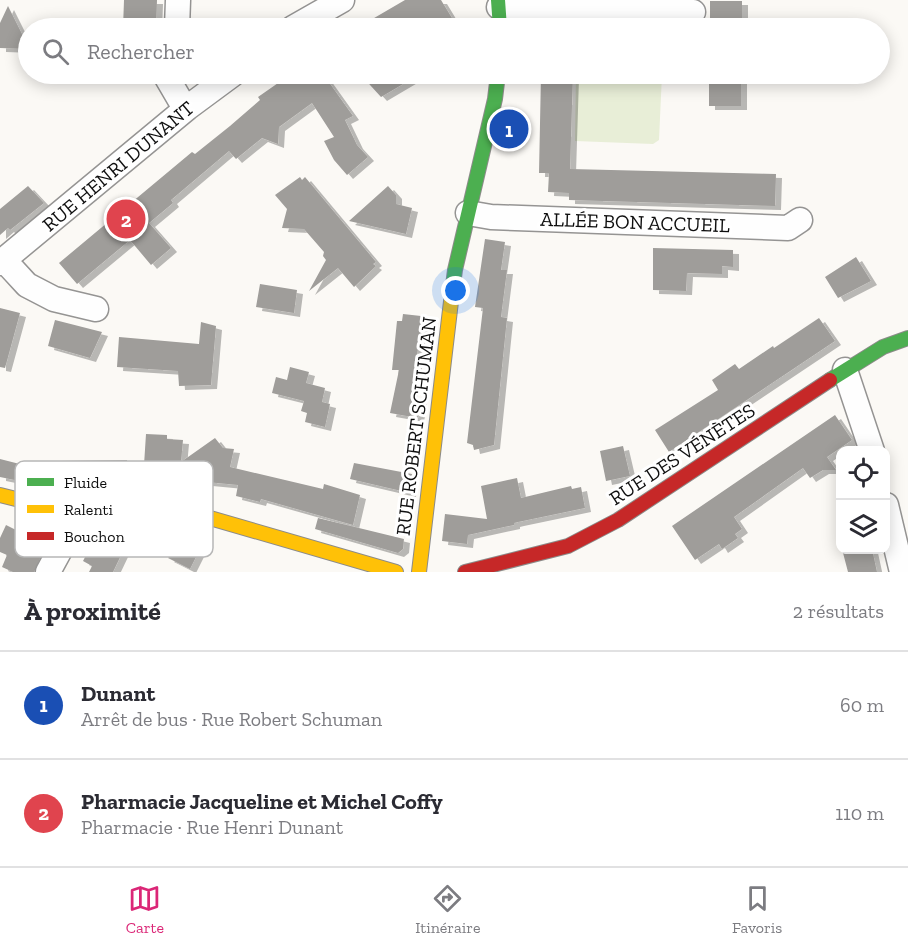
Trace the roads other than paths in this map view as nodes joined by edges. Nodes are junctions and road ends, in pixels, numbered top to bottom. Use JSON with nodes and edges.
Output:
{"nodes":[{"id":1,"x":178,"y":0,"type":"edge"},
{"id":2,"x":337,"y":1,"type":"edge"},
{"id":3,"x":499,"y":12,"type":"edge"},
{"id":4,"x":693,"y":12,"type":"dead end"},
{"id":5,"x":177,"y":18,"type":"edge"},
{"id":6,"x":309,"y":18,"type":"edge"},
{"id":7,"x":171,"y":84,"type":"edge"},
{"id":8,"x":219,"y":84,"type":"edge"},
{"id":9,"x":497,"y":84,"type":"edge"},
{"id":10,"x":187,"y":108,"type":"junction"},
{"id":11,"x":468,"y":213,"type":"junction"},
{"id":12,"x":800,"y":220,"type":"dead end"},
{"id":13,"x":2,"y":262,"type":"edge"},
{"id":14,"x":96,"y":309,"type":"dead end"},
{"id":15,"x":908,"y":339,"type":"edge"},
{"id":16,"x":845,"y":370,"type":"junction"},
{"id":17,"x":871,"y":446,"type":"edge"},
{"id":18,"x":0,"y":495,"type":"edge"},
{"id":19,"x":15,"y":499,"type":"edge"},
{"id":20,"x":213,"y":519,"type":"edge"},
{"id":21,"x":890,"y":525,"type":"edge"},
{"id":22,"x":56,"y":557,"type":"edge"},
{"id":23,"x":48,"y":572,"type":"edge"},
{"id":24,"x":396,"y":572,"type":"edge"},
{"id":25,"x":419,"y":572,"type":"edge"},
{"id":26,"x":465,"y":572,"type":"edge"},
{"id":27,"x":902,"y":572,"type":"edge"}],
"edges":[{"from":1,"to":5,"type":"street"},
{"from":2,"to":6,"type":"street"},
{"from":3,"to":4,"type":"street"},
{"from":7,"to":10,"type":"street"},
{"from":8,"to":10,"type":"street","name":"RUE HENRI DUNANT"},
{"from":9,"to":11,"type":"street","name":"RUE ROBERT SCHUMAN"},
{"from":10,"to":13,"type":"street","name":"RUE HENRI DUNANT"},
{"from":11,"to":12,"type":"street","name":"ALLÉE BON ACCUEIL"},
{"from":11,"to":25,"type":"street","name":"RUE ROBERT SCHUMAN"},
{"from":13,"to":14,"type":"street","name":"RUE HENRI DUNANT"},
{"from":15,"to":16,"type":"street","name":"RUE DES VÉNÈTES"},
{"from":16,"to":17,"type":"street"},
{"from":16,"to":26,"type":"street","name":"RUE DES VÉNÈTES"},
{"from":18,"to":19,"type":"street"},
{"from":20,"to":24,"type":"street"},
{"from":21,"to":27,"type":"street"},
{"from":22,"to":23,"type":"street"}]}
